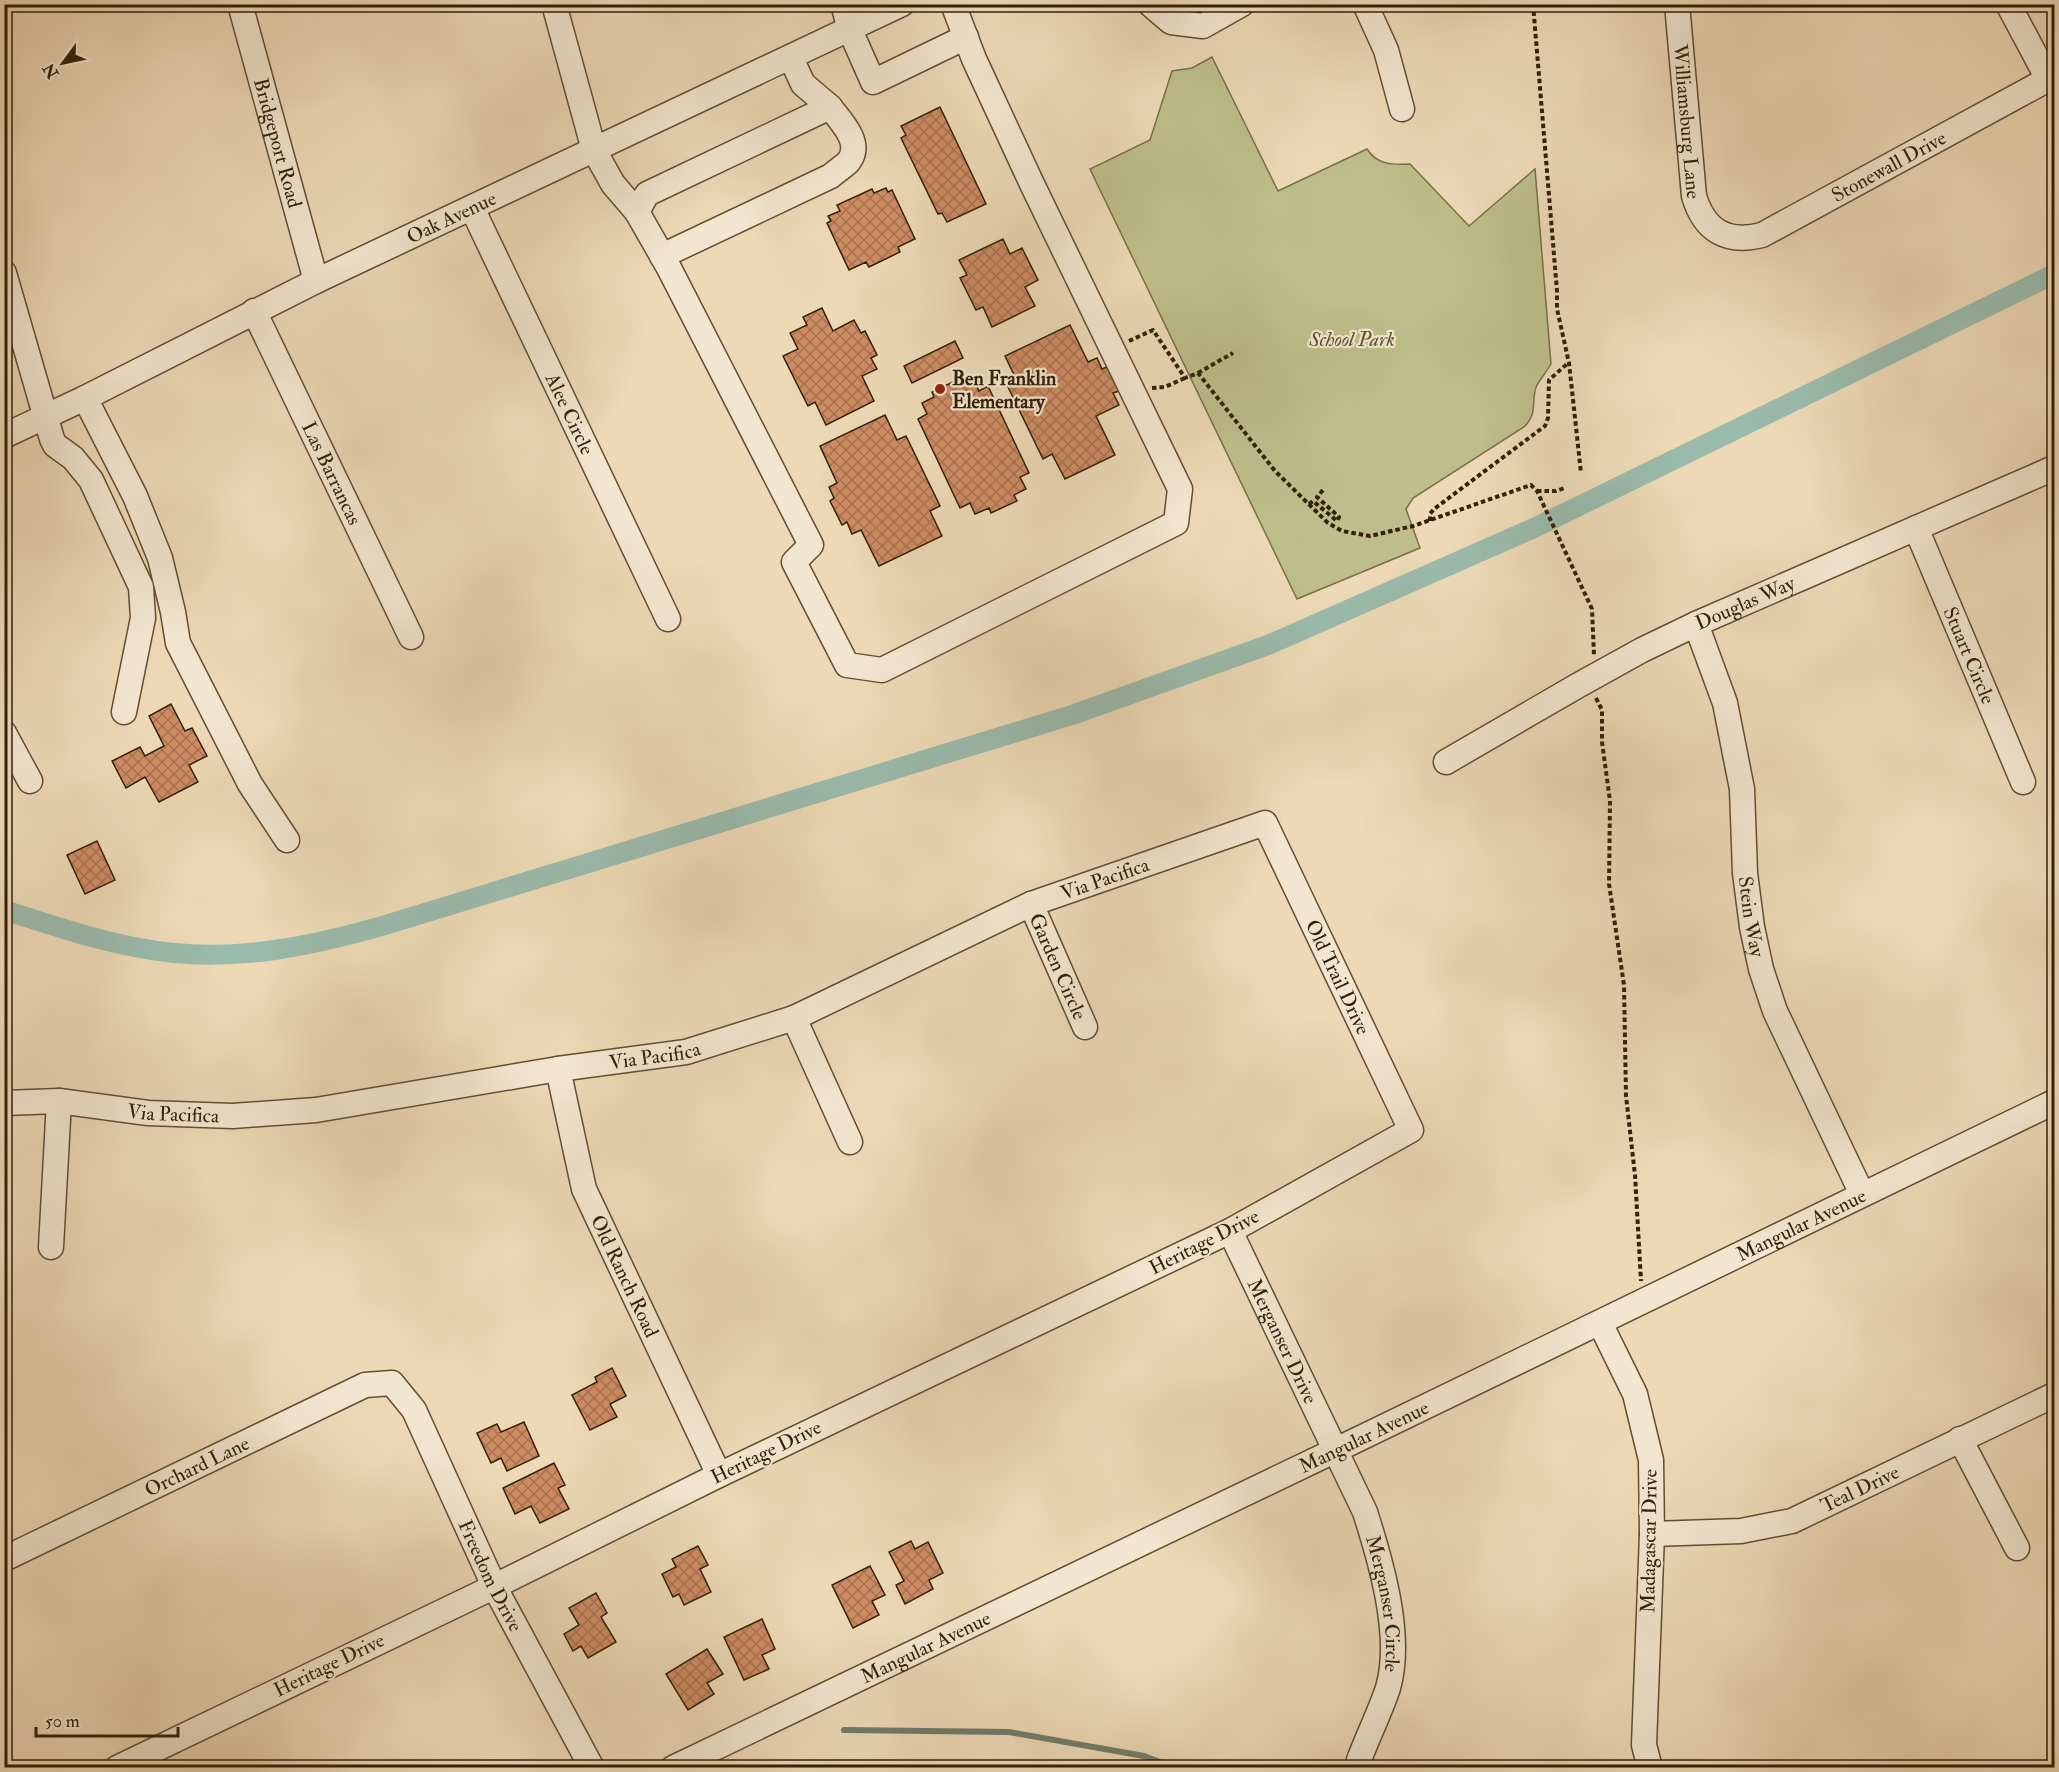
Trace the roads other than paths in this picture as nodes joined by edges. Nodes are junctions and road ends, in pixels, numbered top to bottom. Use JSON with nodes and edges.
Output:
{"nodes":[{"id":1,"x":240,"y":4,"type":"edge"},
{"id":2,"x":554,"y":4,"type":"edge"},
{"id":3,"x":843,"y":4,"type":"edge"},
{"id":4,"x":902,"y":4,"type":"edge"},
{"id":5,"x":953,"y":4,"type":"edge"},
{"id":6,"x":1150,"y":4,"type":"edge"},
{"id":7,"x":1242,"y":4,"type":"edge"},
{"id":8,"x":1365,"y":4,"type":"edge"},
{"id":9,"x":1677,"y":4,"type":"edge"},
{"id":10,"x":2008,"y":4,"type":"edge"},
{"id":11,"x":850,"y":30,"type":"junction"},
{"id":12,"x":966,"y":37,"type":"junction"},
{"id":13,"x":791,"y":57,"type":"junction"},
{"id":14,"x":2051,"y":78,"type":"edge"},
{"id":15,"x":830,"y":107,"type":"junction"},
{"id":16,"x":1402,"y":109,"type":"dead end"},
{"id":17,"x":594,"y":150,"type":"junction"},
{"id":18,"x":472,"y":208,"type":"junction"},
{"id":19,"x":637,"y":212,"type":"junction"},
{"id":20,"x":1718,"y":232,"type":"joint"},
{"id":21,"x":662,"y":256,"type":"junction"},
{"id":22,"x":4,"y":273,"type":"edge"},
{"id":23,"x":316,"y":281,"type":"junction"},
{"id":24,"x":254,"y":311,"type":"junction"},
{"id":25,"x":85,"y":398,"type":"junction"},
{"id":26,"x":45,"y":416,"type":"junction"},
{"id":27,"x":4,"y":436,"type":"edge"},
{"id":28,"x":2055,"y":468,"type":"edge"},
{"id":29,"x":1916,"y":528,"type":"junction"},
{"id":30,"x":668,"y":619,"type":"dead end"},
{"id":31,"x":1696,"y":624,"type":"junction"},
{"id":32,"x":411,"y":637,"type":"dead end"},
{"id":33,"x":124,"y":712,"type":"dead end"},
{"id":34,"x":4,"y":733,"type":"edge"},
{"id":35,"x":1446,"y":762,"type":"dead end"},
{"id":36,"x":30,"y":781,"type":"dead end"},
{"id":37,"x":2023,"y":782,"type":"dead end"},
{"id":38,"x":1265,"y":823,"type":"joint"},
{"id":39,"x":287,"y":840,"type":"dead end"},
{"id":40,"x":1031,"y":904,"type":"junction"},
{"id":41,"x":794,"y":1018,"type":"junction"},
{"id":42,"x":1085,"y":1027,"type":"dead end"},
{"id":43,"x":558,"y":1069,"type":"junction"},
{"id":44,"x":59,"y":1101,"type":"junction"},
{"id":45,"x":2055,"y":1102,"type":"edge"},
{"id":46,"x":4,"y":1103,"type":"edge"},
{"id":47,"x":1411,"y":1130,"type":"joint"},
{"id":48,"x":850,"y":1142,"type":"dead end"},
{"id":49,"x":1862,"y":1194,"type":"junction"},
{"id":50,"x":1230,"y":1232,"type":"junction"},
{"id":51,"x":51,"y":1247,"type":"dead end"},
{"id":52,"x":1600,"y":1323,"type":"junction"},
{"id":53,"x":392,"y":1383,"type":"joint"},
{"id":54,"x":2055,"y":1395,"type":"edge"},
{"id":55,"x":1960,"y":1439,"type":"junction"},
{"id":56,"x":1336,"y":1450,"type":"junction"},
{"id":57,"x":719,"y":1475,"type":"junction"},
{"id":58,"x":1652,"y":1534,"type":"junction"},
{"id":59,"x":2018,"y":1548,"type":"dead end"},
{"id":60,"x":4,"y":1559,"type":"edge"},
{"id":61,"x":494,"y":1586,"type":"junction"},
{"id":62,"x":1359,"y":1760,"type":"dead end"},
{"id":63,"x":117,"y":1767,"type":"edge"},
{"id":64,"x":592,"y":1767,"type":"edge"},
{"id":65,"x":673,"y":1767,"type":"edge"},
{"id":66,"x":1650,"y":1767,"type":"edge"}],
"edges":[{"from":1,"to":23,"type":"street","name":"Bridgeport Road"},
{"from":2,"to":17,"type":"street"},
{"from":3,"to":11,"type":"street"},
{"from":4,"to":11,"type":"street","name":"Oak Avenue"},
{"from":5,"to":12,"type":"street"},
{"from":6,"to":7,"type":"street"},
{"from":8,"to":16,"type":"street"},
{"from":9,"to":20,"type":"street","name":"Williamsburg Lane"},
{"from":10,"to":14,"type":"street"},
{"from":11,"to":12,"type":"street"},
{"from":11,"to":13,"type":"street","name":"Oak Avenue"},
{"from":12,"to":21,"type":"street"},
{"from":13,"to":15,"type":"street"},
{"from":13,"to":17,"type":"street","name":"Oak Avenue"},
{"from":14,"to":20,"type":"street","name":"Stonewall Drive"},
{"from":15,"to":19,"type":"street"},
{"from":15,"to":21,"type":"street"},
{"from":17,"to":18,"type":"street","name":"Oak Avenue"},
{"from":17,"to":19,"type":"street"},
{"from":18,"to":23,"type":"street","name":"Oak Avenue"},
{"from":18,"to":30,"type":"street","name":"Alee Circle"},
{"from":19,"to":21,"type":"street"},
{"from":22,"to":26,"type":"street"},
{"from":23,"to":24,"type":"street","name":"Oak Avenue"},
{"from":24,"to":25,"type":"street","name":"Oak Avenue"},
{"from":24,"to":32,"type":"street","name":"Las Barrancas"},
{"from":25,"to":26,"type":"street","name":"Oak Avenue"},
{"from":25,"to":39,"type":"street"},
{"from":26,"to":27,"type":"street","name":"Oak Avenue"},
{"from":26,"to":33,"type":"street"},
{"from":28,"to":29,"type":"street","name":"Douglas Way"},
{"from":29,"to":31,"type":"street","name":"Douglas Way"},
{"from":29,"to":37,"type":"street","name":"Stuart Circle"},
{"from":31,"to":35,"type":"street","name":"Douglas Way"},
{"from":31,"to":49,"type":"street","name":"Stein Way"},
{"from":34,"to":36,"type":"street"},
{"from":38,"to":40,"type":"street","name":"Via Pacifica"},
{"from":38,"to":47,"type":"street","name":"Old Trail Drive"},
{"from":40,"to":41,"type":"street","name":"Via Pacifica"},
{"from":40,"to":42,"type":"street","name":"Garden Circle"},
{"from":41,"to":43,"type":"street","name":"Via Pacifica"},
{"from":41,"to":48,"type":"street"},
{"from":43,"to":44,"type":"street","name":"Via Pacifica"},
{"from":43,"to":57,"type":"street","name":"Old Ranch Road"},
{"from":44,"to":46,"type":"street","name":"Via Pacifica"},
{"from":44,"to":51,"type":"street"},
{"from":45,"to":49,"type":"street","name":"Mangular Avenue"},
{"from":47,"to":50,"type":"street","name":"Heritage Drive"},
{"from":49,"to":52,"type":"street","name":"Mangular Avenue"},
{"from":50,"to":56,"type":"street","name":"Merganser Drive"},
{"from":50,"to":57,"type":"street","name":"Heritage Drive"},
{"from":52,"to":56,"type":"street","name":"Mangular Avenue"},
{"from":52,"to":58,"type":"street","name":"Madagascar Drive"},
{"from":53,"to":60,"type":"street","name":"Orchard Lane"},
{"from":53,"to":61,"type":"street","name":"Freedom Drive"},
{"from":54,"to":55,"type":"street","name":"Teal Drive"},
{"from":55,"to":58,"type":"street","name":"Teal Drive"},
{"from":55,"to":59,"type":"street"},
{"from":56,"to":62,"type":"street","name":"Merganser Circle"},
{"from":56,"to":65,"type":"street","name":"Mangular Avenue"},
{"from":57,"to":61,"type":"street","name":"Heritage Drive"},
{"from":58,"to":66,"type":"street","name":"Madagascar Drive"},
{"from":61,"to":63,"type":"street","name":"Heritage Drive"},
{"from":61,"to":64,"type":"street","name":"Freedom Drive"}]}
